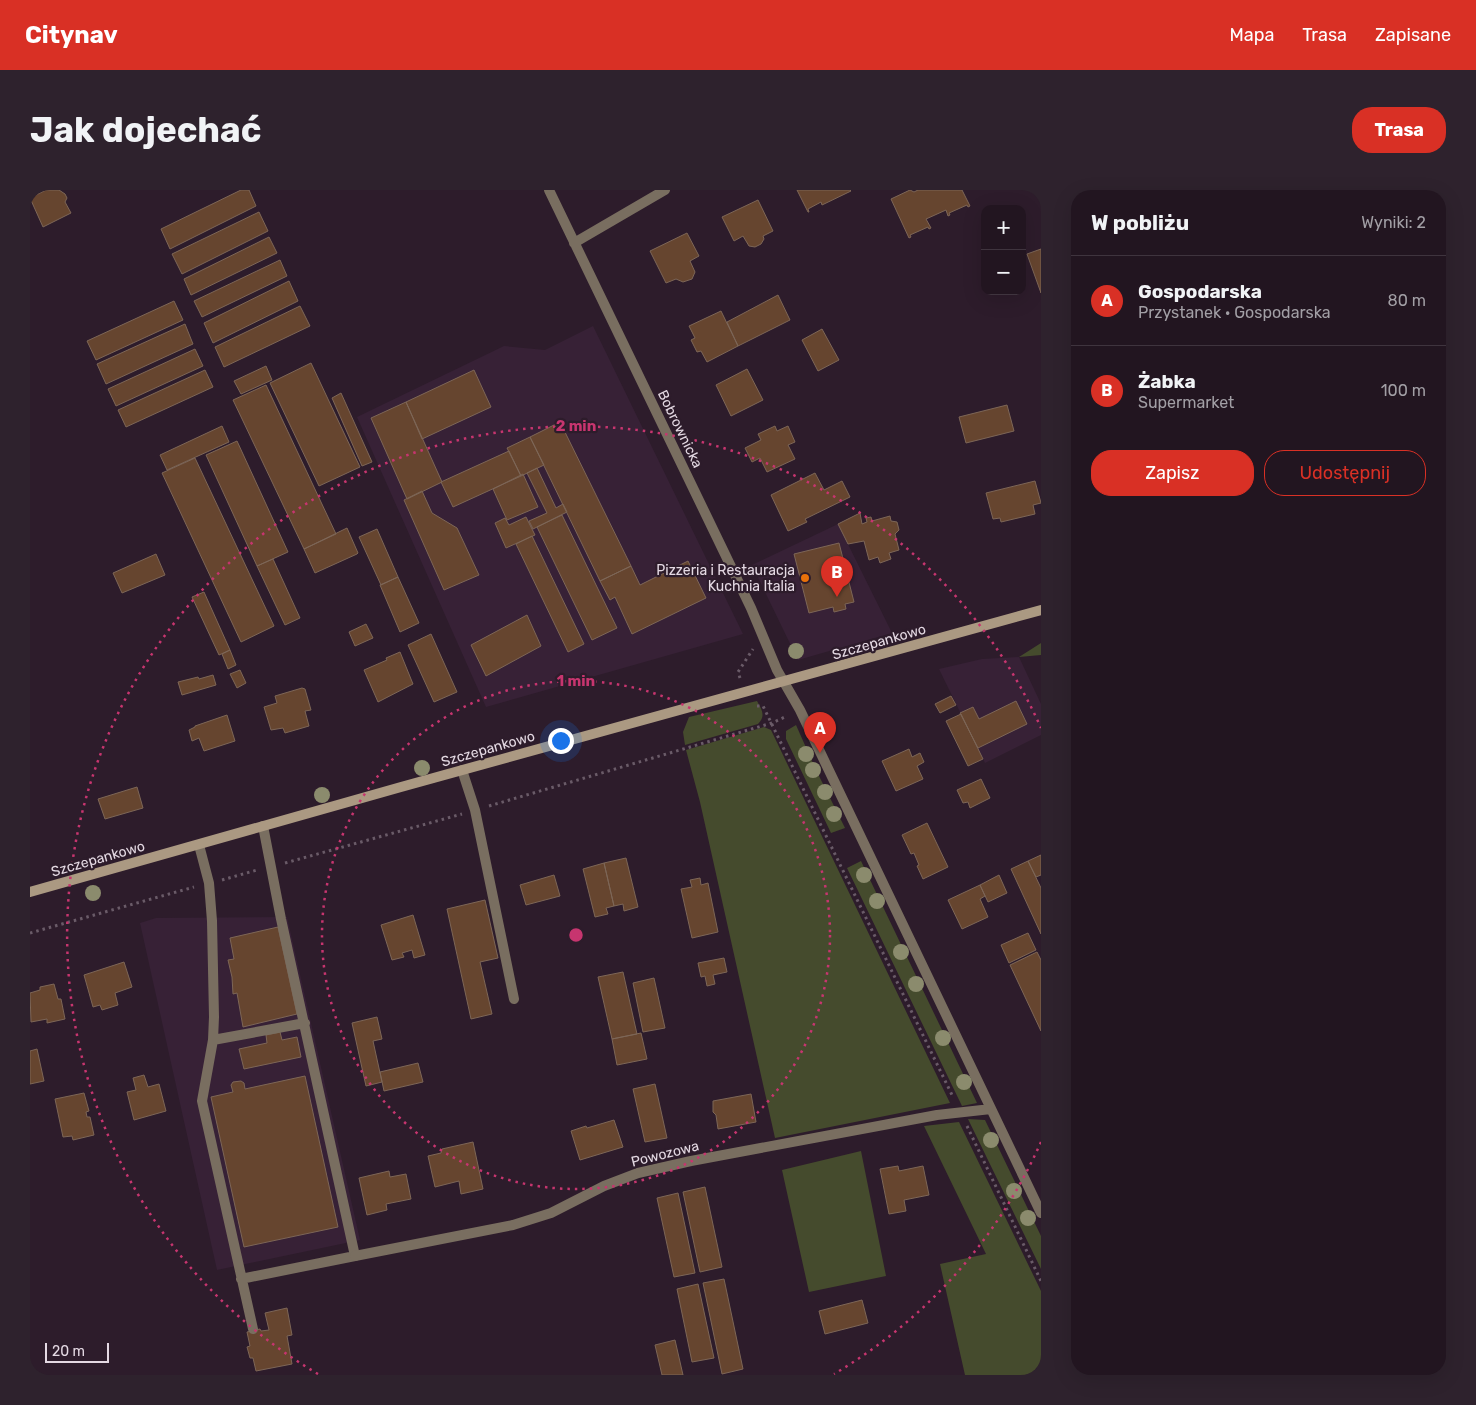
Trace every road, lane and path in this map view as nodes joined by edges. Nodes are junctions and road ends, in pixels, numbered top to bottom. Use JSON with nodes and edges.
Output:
{"nodes":[{"id":1,"x":549,"y":190,"type":"edge"},
{"id":2,"x":665,"y":190,"type":"edge"},
{"id":3,"x":574,"y":243,"type":"junction"},
{"id":4,"x":1041,"y":610,"type":"edge"},
{"id":5,"x":784,"y":681,"type":"junction"},
{"id":6,"x":790,"y":715,"type":"dead end"},
{"id":7,"x":772,"y":723,"type":"junction"},
{"id":8,"x":462,"y":770,"type":"junction"},
{"id":9,"x":475,"y":810,"type":"junction"},
{"id":10,"x":263,"y":826,"type":"junction"},
{"id":11,"x":199,"y":845,"type":"junction"},
{"id":12,"x":271,"y":867,"type":"junction"},
{"id":13,"x":209,"y":883,"type":"junction"},
{"id":14,"x":30,"y":892,"type":"edge"},
{"id":15,"x":30,"y":933,"type":"edge"},
{"id":16,"x":514,"y":999,"type":"dead end"},
{"id":17,"x":305,"y":1024,"type":"junction"},
{"id":18,"x":212,"y":1040,"type":"junction"},
{"id":19,"x":991,"y":1109,"type":"junction"},
{"id":20,"x":961,"y":1113,"type":"junction"},
{"id":21,"x":1041,"y":1213,"type":"edge"},
{"id":22,"x":355,"y":1256,"type":"junction"},
{"id":23,"x":241,"y":1279,"type":"junction"},
{"id":24,"x":1041,"y":1281,"type":"edge"},
{"id":25,"x":253,"y":1329,"type":"dead end"}],
"edges":[{"from":1,"to":3,"type":"street","name":"Bobrownicka"},
{"from":2,"to":3,"type":"street"},
{"from":3,"to":5,"type":"street","name":"Bobrownicka"},
{"from":4,"to":5,"type":"street","name":"Szczepankowo"},
{"from":5,"to":8,"type":"street","name":"Szczepankowo"},
{"from":5,"to":19,"type":"street","name":"Bobrownicka"},
{"from":6,"to":7,"type":"path"},
{"from":7,"to":9,"type":"path"},
{"from":7,"to":20,"type":"path"},
{"from":8,"to":9,"type":"street"},
{"from":8,"to":10,"type":"street","name":"Szczepankowo"},
{"from":9,"to":12,"type":"path"},
{"from":9,"to":16,"type":"street"},
{"from":10,"to":11,"type":"street","name":"Szczepankowo"},
{"from":10,"to":12,"type":"street"},
{"from":11,"to":13,"type":"street"},
{"from":11,"to":14,"type":"street","name":"Szczepankowo"},
{"from":12,"to":13,"type":"path"},
{"from":12,"to":17,"type":"street"},
{"from":13,"to":15,"type":"path"},
{"from":13,"to":18,"type":"street"},
{"from":17,"to":18,"type":"street"},
{"from":17,"to":22,"type":"street"},
{"from":18,"to":23,"type":"street"},
{"from":19,"to":20,"type":"street","name":"Powozowa"},
{"from":19,"to":21,"type":"street","name":"Bobrownicka"},
{"from":20,"to":22,"type":"street","name":"Powozowa"},
{"from":20,"to":24,"type":"path"},
{"from":22,"to":23,"type":"street","name":"Powozowa"},
{"from":23,"to":25,"type":"street"}]}
